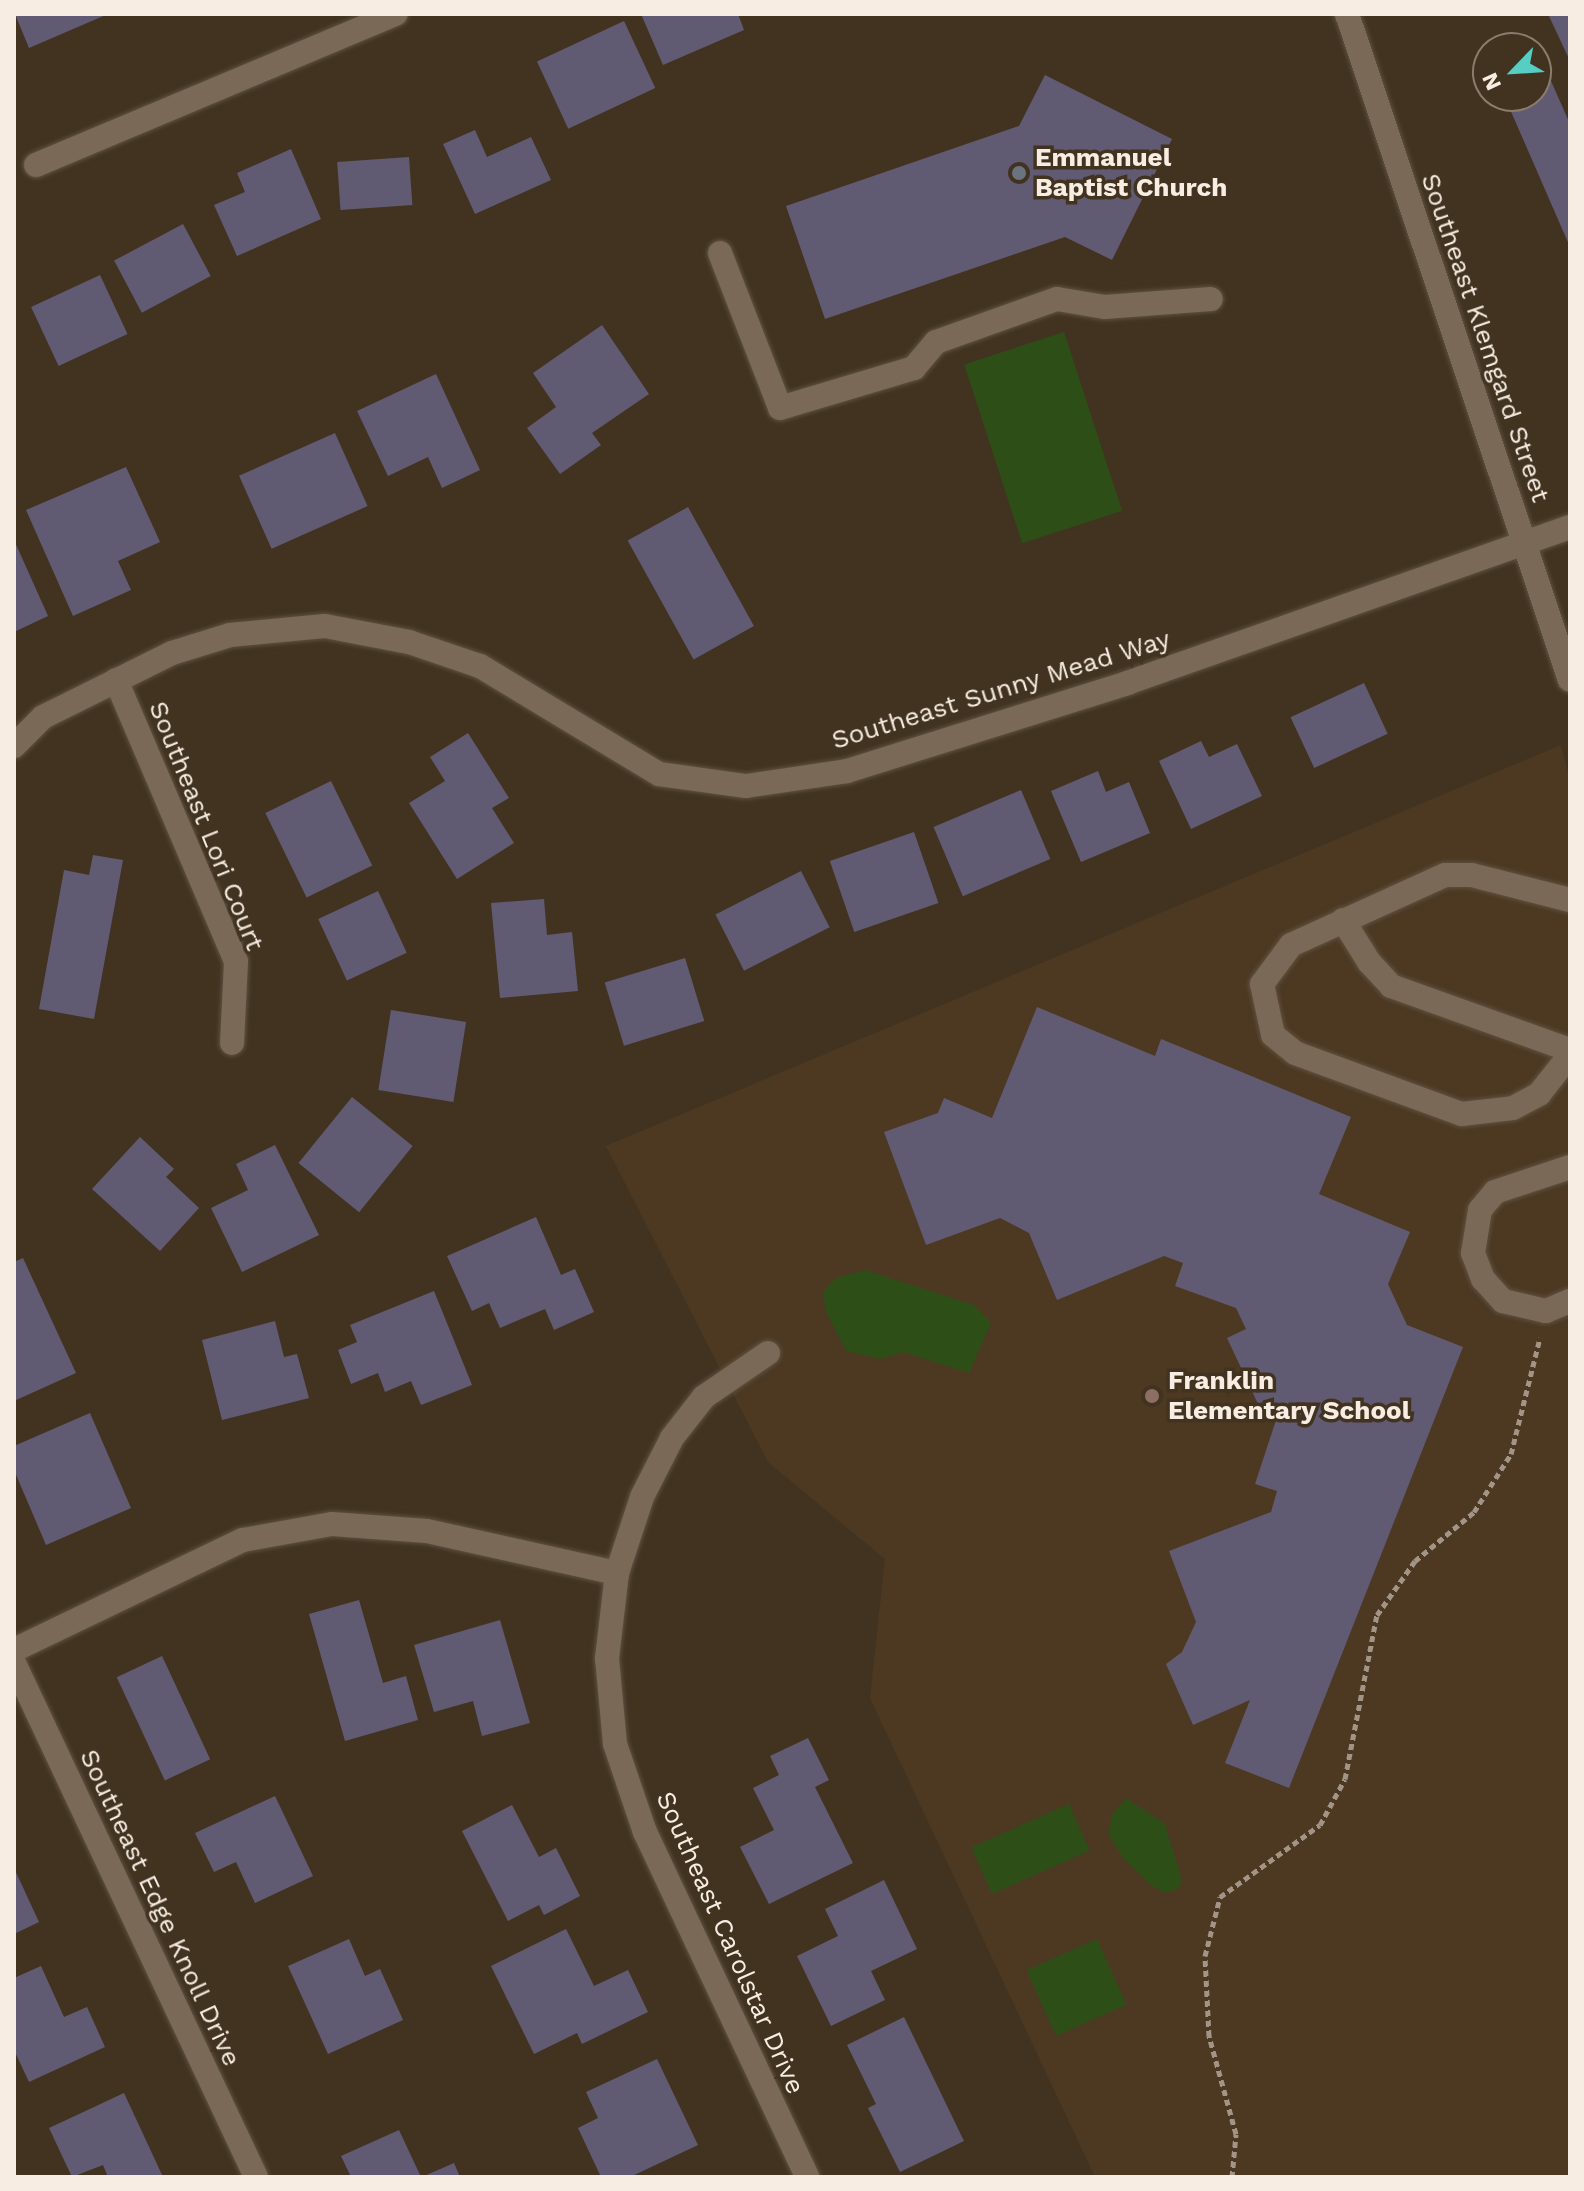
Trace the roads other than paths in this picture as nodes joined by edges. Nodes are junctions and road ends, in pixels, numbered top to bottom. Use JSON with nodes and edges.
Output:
{"nodes":[{"id":1,"x":396,"y":14,"type":"edge"},
{"id":2,"x":1347,"y":14,"type":"edge"},
{"id":3,"x":36,"y":165,"type":"dead end"},
{"id":4,"x":720,"y":253,"type":"dead end"},
{"id":5,"x":1211,"y":299,"type":"dead end"},
{"id":6,"x":1570,"y":527,"type":"edge"},
{"id":7,"x":1525,"y":545,"type":"junction"},
{"id":8,"x":1568,"y":666,"type":"edge"},
{"id":9,"x":116,"y":680,"type":"junction"},
{"id":10,"x":14,"y":746,"type":"edge"},
{"id":11,"x":1570,"y":900,"type":"edge"},
{"id":12,"x":1343,"y":920,"type":"junction"},
{"id":13,"x":232,"y":1043,"type":"dead end"},
{"id":14,"x":1570,"y":1052,"type":"edge"},
{"id":15,"x":1570,"y":1167,"type":"edge"},
{"id":16,"x":1570,"y":1301,"type":"edge"},
{"id":17,"x":768,"y":1353,"type":"dead end"},
{"id":18,"x":617,"y":1573,"type":"junction"},
{"id":19,"x":14,"y":1650,"type":"edge"},
{"id":20,"x":14,"y":1663,"type":"edge"},
{"id":21,"x":256,"y":2177,"type":"edge"},
{"id":22,"x":807,"y":2177,"type":"edge"}],
"edges":[{"from":1,"to":3,"type":"street"},
{"from":2,"to":7,"type":"street","name":"Southeast Klemgard Street"},
{"from":4,"to":5,"type":"street"},
{"from":6,"to":7,"type":"street","name":"Southeast Sunny Mead Way"},
{"from":7,"to":8,"type":"street","name":"Southeast Klemgard Street"},
{"from":7,"to":9,"type":"street","name":"Southeast Sunny Mead Way"},
{"from":9,"to":10,"type":"street","name":"Southeast Sunny Mead Way"},
{"from":9,"to":13,"type":"street","name":"Southeast Lori Court"},
{"from":11,"to":12,"type":"street"},
{"from":12,"to":14,"type":"street"},
{"from":12,"to":14,"type":"street"},
{"from":15,"to":16,"type":"street"},
{"from":17,"to":18,"type":"street","name":"Southeast Carolstar Drive"},
{"from":18,"to":19,"type":"street"},
{"from":18,"to":22,"type":"street","name":"Southeast Carolstar Drive"},
{"from":20,"to":21,"type":"street","name":"Southeast Edge Knoll Drive"}]}
